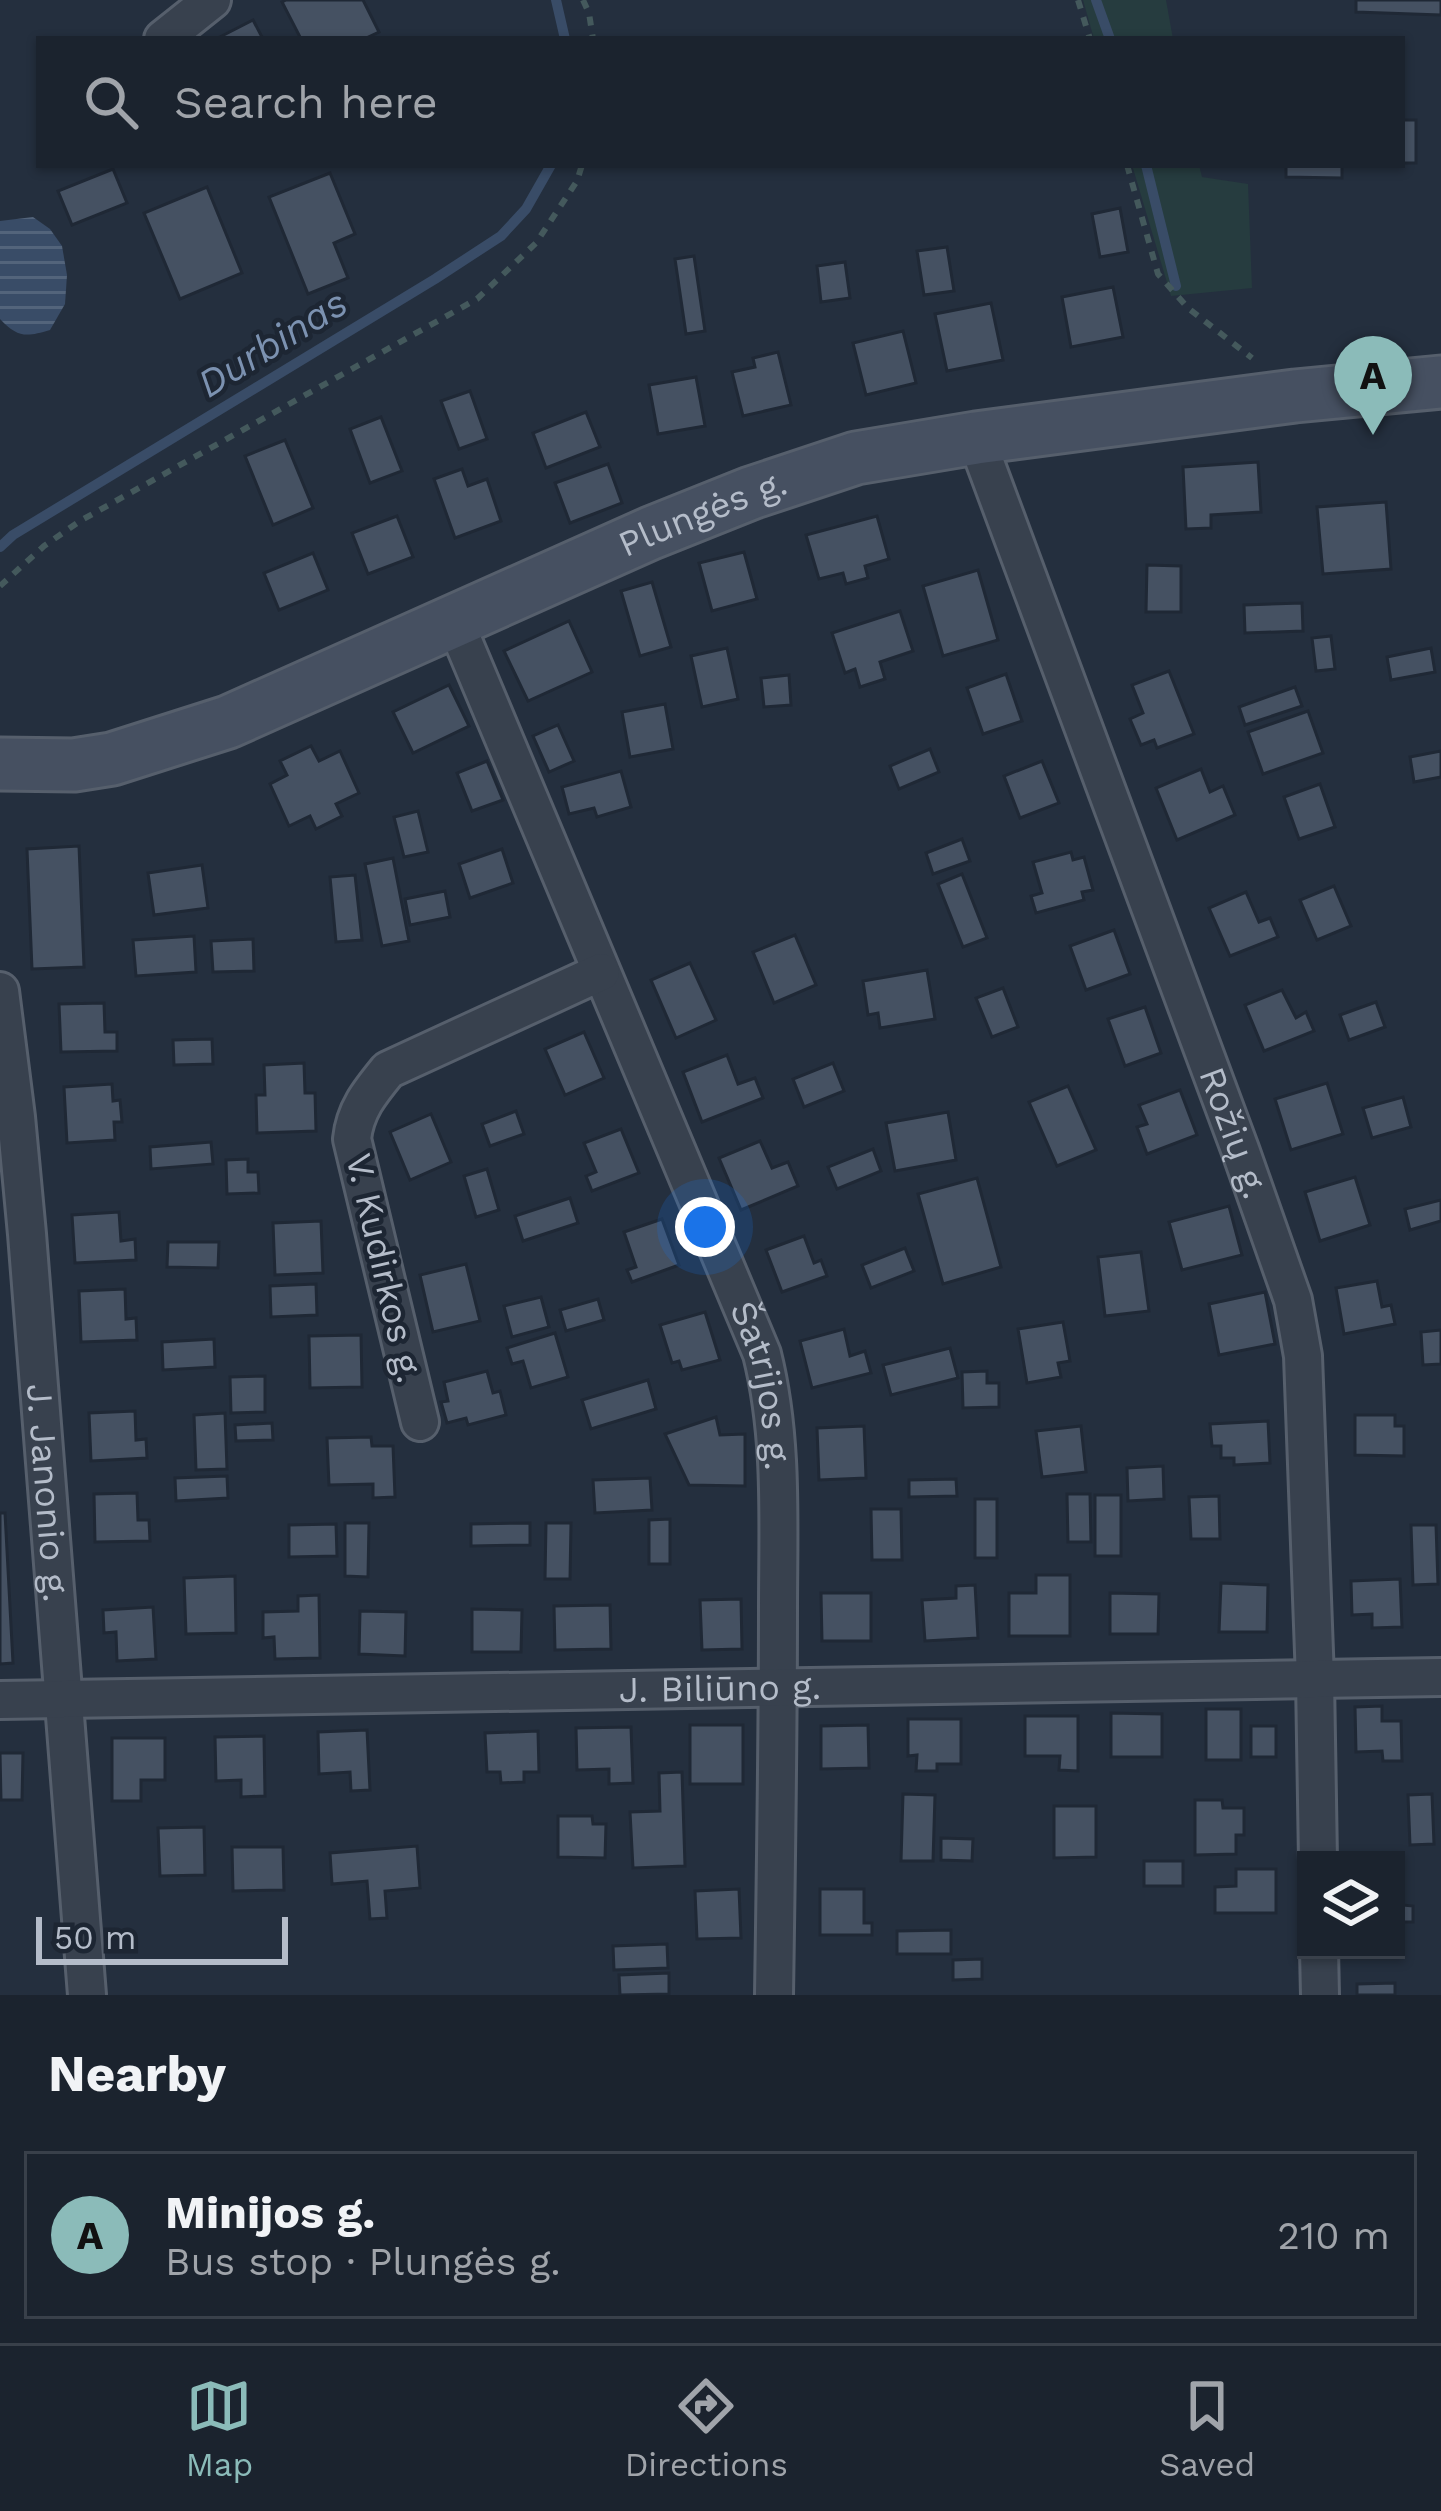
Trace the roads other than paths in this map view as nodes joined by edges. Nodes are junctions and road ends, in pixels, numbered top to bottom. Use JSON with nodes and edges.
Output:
{"nodes":[{"id":1,"x":212,"y":0,"type":"edge"},
{"id":2,"x":167,"y":36,"type":"edge"},
{"id":3,"x":1441,"y":382,"type":"edge"},
{"id":4,"x":976,"y":438,"type":"junction"},
{"id":5,"x":455,"y":622,"type":"junction"},
{"id":6,"x":0,"y":764,"type":"edge"},
{"id":7,"x":601,"y":972,"type":"junction"},
{"id":8,"x":0,"y":991,"type":"edge"},
{"id":9,"x":420,"y":1422,"type":"dead end"},
{"id":10,"x":1441,"y":1677,"type":"edge"},
{"id":11,"x":1315,"y":1679,"type":"junction"},
{"id":12,"x":778,"y":1688,"type":"junction"},
{"id":13,"x":65,"y":1699,"type":"junction"},
{"id":14,"x":0,"y":1700,"type":"edge"},
{"id":15,"x":1318,"y":1851,"type":"edge"},
{"id":16,"x":1319,"y":1959,"type":"edge"},
{"id":17,"x":87,"y":1995,"type":"edge"},
{"id":18,"x":774,"y":1995,"type":"edge"},
{"id":19,"x":1320,"y":1995,"type":"edge"}],
"edges":[{"from":1,"to":2,"type":"street"},
{"from":3,"to":4,"type":"main road","name":"Plungės g."},
{"from":4,"to":5,"type":"main road","name":"Plungės g."},
{"from":4,"to":11,"type":"street","name":"Rožių g."},
{"from":5,"to":6,"type":"main road","name":"Plungės g."},
{"from":5,"to":7,"type":"street","name":"Šatrijos g."},
{"from":7,"to":9,"type":"street","name":"V. Kudirkos g."},
{"from":7,"to":12,"type":"street","name":"Šatrijos g."},
{"from":8,"to":13,"type":"street","name":"J. Janonio g."},
{"from":10,"to":11,"type":"street","name":"J. Biliūno g."},
{"from":11,"to":12,"type":"street","name":"J. Biliūno g."},
{"from":11,"to":15,"type":"street","name":"Rožių g."},
{"from":12,"to":13,"type":"street","name":"J. Biliūno g."},
{"from":12,"to":18,"type":"street","name":"Šatrijos g."},
{"from":13,"to":14,"type":"street","name":"J. Biliūno g."},
{"from":13,"to":17,"type":"street","name":"J. Janonio g."},
{"from":16,"to":19,"type":"street"}]}
